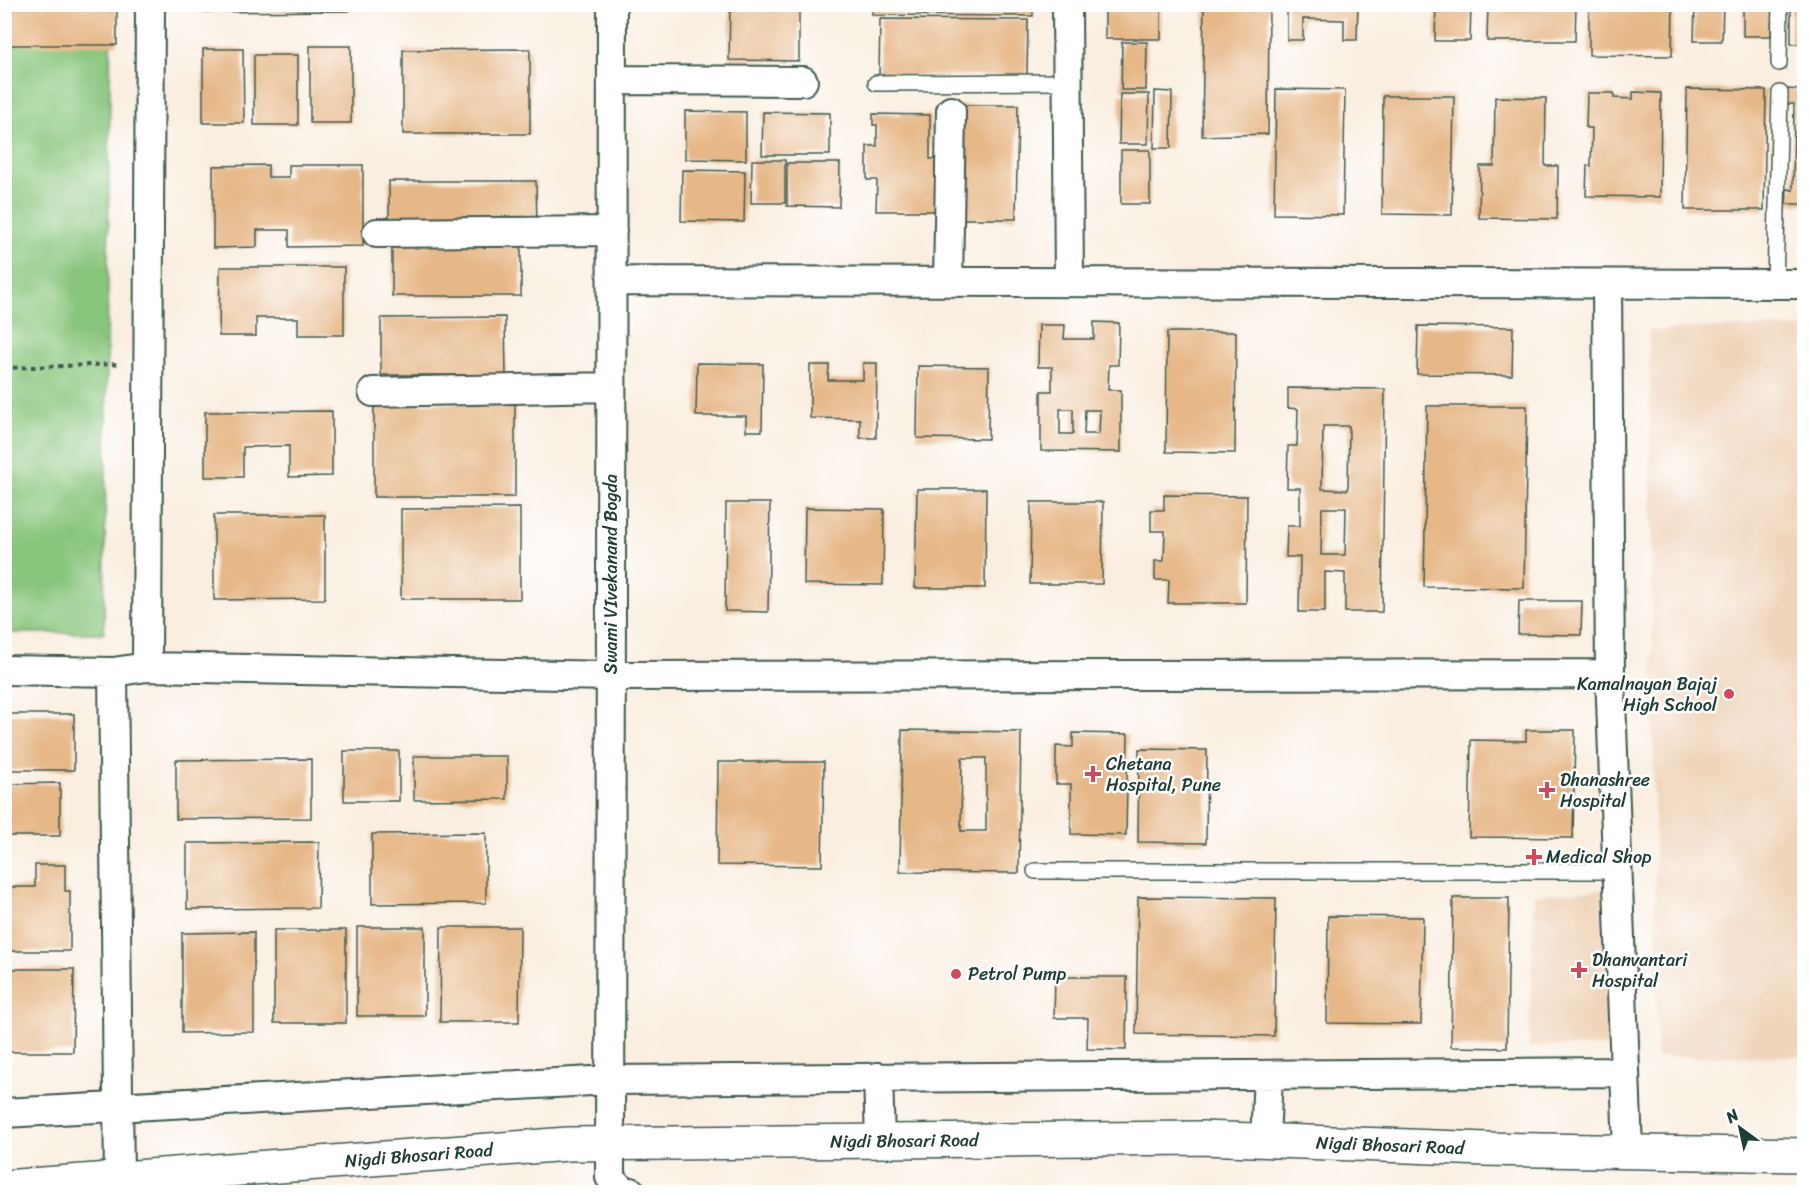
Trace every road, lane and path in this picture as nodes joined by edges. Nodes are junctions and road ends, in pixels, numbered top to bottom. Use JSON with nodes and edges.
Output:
{"nodes":[{"id":1,"x":150,"y":4,"type":"edge"},
{"id":2,"x":612,"y":4,"type":"edge"},
{"id":3,"x":1067,"y":4,"type":"edge"},
{"id":4,"x":1780,"y":4,"type":"edge"},
{"id":5,"x":1779,"y":63,"type":"dead end"},
{"id":6,"x":612,"y":80,"type":"junction"},
{"id":7,"x":804,"y":81,"type":"dead end"},
{"id":8,"x":1068,"y":82,"type":"junction"},
{"id":9,"x":876,"y":83,"type":"dead end"},
{"id":10,"x":1780,"y":93,"type":"dead end"},
{"id":11,"x":951,"y":111,"type":"dead end"},
{"id":12,"x":612,"y":231,"type":"junction"},
{"id":13,"x":377,"y":233,"type":"dead end"},
{"id":14,"x":612,"y":280,"type":"junction"},
{"id":15,"x":948,"y":282,"type":"junction"},
{"id":16,"x":1069,"y":282,"type":"junction"},
{"id":17,"x":1606,"y":284,"type":"junction"},
{"id":18,"x":1775,"y":284,"type":"junction"},
{"id":19,"x":1804,"y":284,"type":"edge"},
{"id":20,"x":148,"y":363,"type":"junction"},
{"id":21,"x":4,"y":368,"type":"edge"},
{"id":22,"x":611,"y":387,"type":"junction"},
{"id":23,"x":373,"y":392,"type":"dead end"},
{"id":24,"x":147,"y":667,"type":"junction"},
{"id":25,"x":4,"y":670,"type":"edge"},
{"id":26,"x":113,"y":672,"type":"junction"},
{"id":27,"x":1610,"y":674,"type":"junction"},
{"id":28,"x":611,"y":676,"type":"junction"},
{"id":29,"x":1035,"y":871,"type":"dead end"},
{"id":30,"x":1618,"y":871,"type":"junction"},
{"id":31,"x":1625,"y":1072,"type":"junction"},
{"id":32,"x":1268,"y":1075,"type":"junction"},
{"id":33,"x":878,"y":1077,"type":"junction"},
{"id":34,"x":610,"y":1080,"type":"junction"},
{"id":35,"x":119,"y":1106,"type":"junction"},
{"id":36,"x":4,"y":1113,"type":"edge"},
{"id":37,"x":880,"y":1140,"type":"junction"},
{"id":38,"x":1264,"y":1140,"type":"junction"},
{"id":39,"x":610,"y":1143,"type":"junction"},
{"id":40,"x":1628,"y":1150,"type":"junction"},
{"id":41,"x":1804,"y":1155,"type":"edge"},
{"id":42,"x":119,"y":1179,"type":"junction"},
{"id":43,"x":20,"y":1188,"type":"edge"},
{"id":44,"x":631,"y":1192,"type":"edge"}],
"edges":[{"from":1,"to":20,"type":"street"},
{"from":2,"to":6,"type":"street","name":"Swami VIvekanand Bogda"},
{"from":3,"to":8,"type":"street"},
{"from":4,"to":5,"type":"lane"},
{"from":6,"to":7,"type":"street"},
{"from":6,"to":12,"type":"street","name":"Swami VIvekanand Bogda"},
{"from":8,"to":9,"type":"lane"},
{"from":8,"to":16,"type":"street"},
{"from":10,"to":18,"type":"lane"},
{"from":11,"to":15,"type":"street"},
{"from":12,"to":13,"type":"street"},
{"from":12,"to":14,"type":"street","name":"Swami VIvekanand Bogda"},
{"from":14,"to":15,"type":"street"},
{"from":14,"to":22,"type":"street","name":"Swami VIvekanand Bogda"},
{"from":15,"to":16,"type":"street"},
{"from":16,"to":17,"type":"street"},
{"from":17,"to":18,"type":"street"},
{"from":17,"to":27,"type":"street"},
{"from":18,"to":19,"type":"street"},
{"from":20,"to":21,"type":"path"},
{"from":20,"to":24,"type":"street"},
{"from":22,"to":23,"type":"street"},
{"from":22,"to":28,"type":"street","name":"Swami VIvekanand Bogda"},
{"from":24,"to":26,"type":"street"},
{"from":24,"to":28,"type":"street"},
{"from":25,"to":26,"type":"street"},
{"from":26,"to":35,"type":"street"},
{"from":27,"to":28,"type":"street"},
{"from":27,"to":30,"type":"street"},
{"from":28,"to":34,"type":"street","name":"Swami VIvekanand Bogda"},
{"from":29,"to":30,"type":"lane"},
{"from":30,"to":31,"type":"street"},
{"from":31,"to":32,"type":"street"},
{"from":31,"to":40,"type":"street"},
{"from":32,"to":33,"type":"street"},
{"from":32,"to":38,"type":"street"},
{"from":33,"to":34,"type":"street"},
{"from":33,"to":37,"type":"street"},
{"from":34,"to":35,"type":"street"},
{"from":34,"to":39,"type":"street","name":"Swami VIvekanand Bogda"},
{"from":35,"to":36,"type":"street"},
{"from":35,"to":42,"type":"street"},
{"from":37,"to":38,"type":"main road","name":"Nigdi Bhosari Road"},
{"from":37,"to":39,"type":"main road","name":"Nigdi Bhosari Road"},
{"from":38,"to":40,"type":"main road","name":"Nigdi Bhosari Road"},
{"from":39,"to":42,"type":"main road","name":"Nigdi Bhosari Road"},
{"from":39,"to":44,"type":"street","name":"Swami VIvekanand Bogda"},
{"from":40,"to":41,"type":"main road","name":"Nigdi Bhosari Road"},
{"from":42,"to":43,"type":"main road","name":"Nigdi Bhosari Road"}]}
